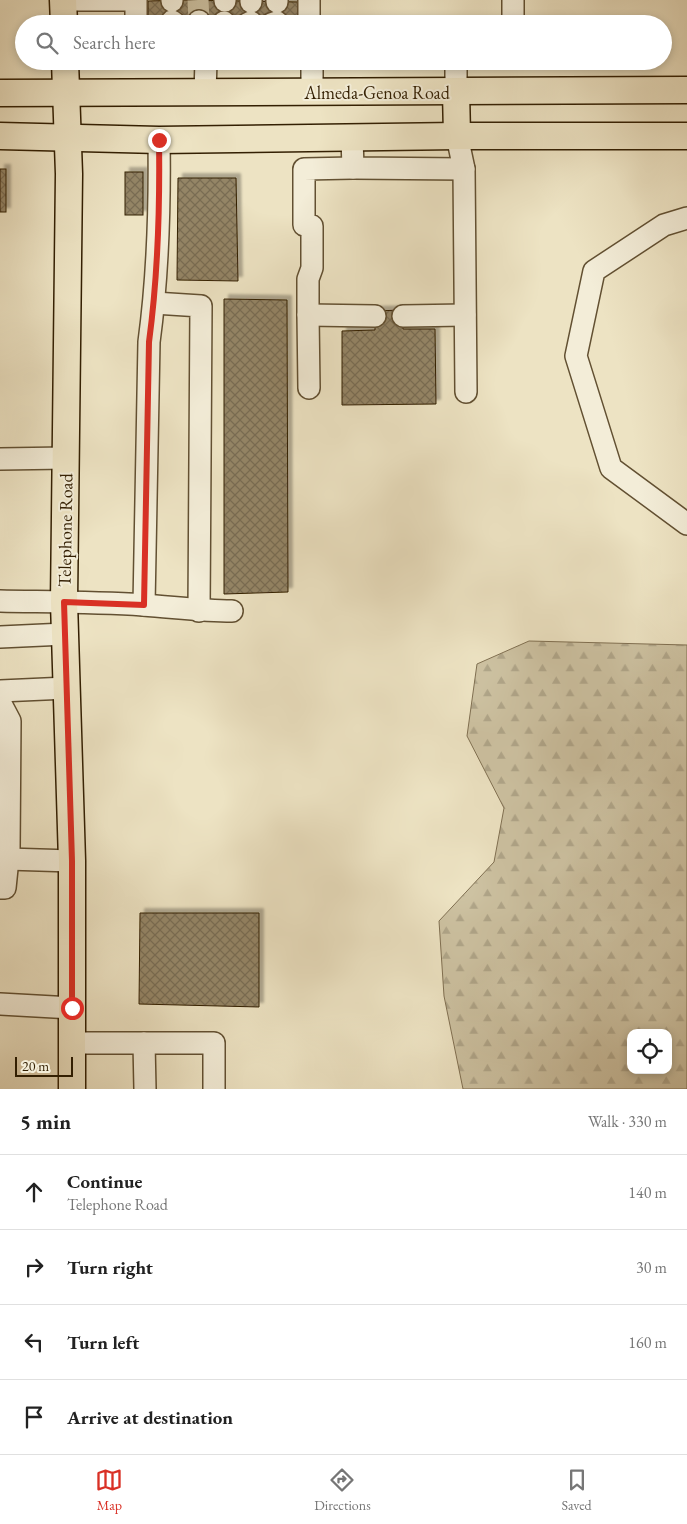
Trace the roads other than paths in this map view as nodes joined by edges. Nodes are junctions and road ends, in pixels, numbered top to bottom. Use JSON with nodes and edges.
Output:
{"nodes":[{"id":1,"x":63,"y":0,"type":"edge"},
{"id":2,"x":136,"y":0,"type":"edge"},
{"id":3,"x":309,"y":0,"type":"edge"},
{"id":4,"x":513,"y":0,"type":"edge"},
{"id":5,"x":64,"y":15,"type":"edge"},
{"id":6,"x":136,"y":15,"type":"edge"},
{"id":7,"x":310,"y":15,"type":"edge"},
{"id":8,"x":513,"y":15,"type":"edge"},
{"id":9,"x":65,"y":70,"type":"edge"},
{"id":10,"x":206,"y":70,"type":"edge"},
{"id":11,"x":312,"y":70,"type":"edge"},
{"id":12,"x":456,"y":70,"type":"edge"},
{"id":13,"x":687,"y":90,"type":"edge"},
{"id":14,"x":456,"y":91,"type":"junction"},
{"id":15,"x":312,"y":92,"type":"junction"},
{"id":16,"x":0,"y":93,"type":"edge"},
{"id":17,"x":206,"y":93,"type":"junction"},
{"id":18,"x":66,"y":94,"type":"junction"},
{"id":19,"x":0,"y":136,"type":"edge"},
{"id":20,"x":456,"y":136,"type":"junction"},
{"id":21,"x":687,"y":136,"type":"edge"},
{"id":22,"x":67,"y":137,"type":"junction"},
{"id":23,"x":352,"y":138,"type":"junction"},
{"id":24,"x":159,"y":140,"type":"junction"},
{"id":25,"x":353,"y":168,"type":"junction"},
{"id":26,"x":464,"y":169,"type":"junction"},
{"id":27,"x":687,"y":218,"type":"edge"},
{"id":28,"x":154,"y":304,"type":"junction"},
{"id":29,"x":308,"y":315,"type":"junction"},
{"id":30,"x":466,"y":315,"type":"junction"},
{"id":31,"x":375,"y":316,"type":"dead end"},
{"id":32,"x":403,"y":316,"type":"dead end"},
{"id":33,"x":309,"y":388,"type":"dead end"},
{"id":34,"x":466,"y":392,"type":"dead end"},
{"id":35,"x":66,"y":458,"type":"junction"},
{"id":36,"x":0,"y":459,"type":"edge"},
{"id":37,"x":687,"y":524,"type":"edge"},
{"id":38,"x":0,"y":601,"type":"edge"},
{"id":39,"x":64,"y":602,"type":"junction"},
{"id":40,"x":144,"y":605,"type":"junction"},
{"id":41,"x":199,"y":611,"type":"junction"},
{"id":42,"x":232,"y":611,"type":"dead end"},
{"id":43,"x":65,"y":634,"type":"junction"},
{"id":44,"x":0,"y":636,"type":"edge"},
{"id":45,"x":67,"y":688,"type":"junction"},
{"id":46,"x":0,"y":692,"type":"edge"},
{"id":47,"x":0,"y":702,"type":"edge"},
{"id":48,"x":5,"y":852,"type":"edge"},
{"id":49,"x":72,"y":861,"type":"junction"},
{"id":50,"x":0,"y":888,"type":"edge"},
{"id":51,"x":0,"y":1004,"type":"edge"},
{"id":52,"x":72,"y":1008,"type":"junction"},
{"id":53,"x":73,"y":1043,"type":"junction"},
{"id":54,"x":144,"y":1043,"type":"junction"},
{"id":55,"x":72,"y":1089,"type":"edge"},
{"id":56,"x":145,"y":1089,"type":"edge"},
{"id":57,"x":214,"y":1089,"type":"edge"}],
"edges":[{"from":1,"to":2,"type":"lane"},
{"from":1,"to":5,"type":"main road"},
{"from":2,"to":6,"type":"lane"},
{"from":3,"to":7,"type":"lane"},
{"from":4,"to":8,"type":"lane"},
{"from":9,"to":18,"type":"main road","name":"Telephone Road"},
{"from":10,"to":17,"type":"lane"},
{"from":11,"to":15,"type":"lane"},
{"from":12,"to":14,"type":"lane"},
{"from":13,"to":14,"type":"main road","name":"Almeda-Genoa Road"},
{"from":14,"to":15,"type":"main road","name":"Almeda-Genoa Road"},
{"from":14,"to":20,"type":"main road"},
{"from":15,"to":17,"type":"main road","name":"Almeda-Genoa Road"},
{"from":16,"to":18,"type":"main road","name":"Almeda-Genoa Road"},
{"from":17,"to":18,"type":"main road","name":"Almeda-Genoa Road"},
{"from":18,"to":22,"type":"main road","name":"Telephone Road"},
{"from":19,"to":22,"type":"main road"},
{"from":20,"to":21,"type":"main road"},
{"from":20,"to":23,"type":"main road"},
{"from":20,"to":26,"type":"lane"},
{"from":22,"to":24,"type":"main road"},
{"from":22,"to":35,"type":"main road","name":"Telephone Road"},
{"from":23,"to":24,"type":"main road"},
{"from":23,"to":25,"type":"lane"},
{"from":24,"to":28,"type":"lane"},
{"from":25,"to":26,"type":"lane"},
{"from":25,"to":29,"type":"lane"},
{"from":26,"to":30,"type":"lane"},
{"from":27,"to":37,"type":"lane"},
{"from":28,"to":40,"type":"lane"},
{"from":28,"to":41,"type":"lane"},
{"from":29,"to":31,"type":"lane"},
{"from":29,"to":33,"type":"lane"},
{"from":30,"to":32,"type":"lane"},
{"from":30,"to":34,"type":"lane"},
{"from":35,"to":36,"type":"lane"},
{"from":35,"to":39,"type":"main road","name":"Telephone Road"},
{"from":38,"to":39,"type":"lane"},
{"from":39,"to":40,"type":"lane"},
{"from":39,"to":43,"type":"main road","name":"Telephone Road"},
{"from":40,"to":41,"type":"lane"},
{"from":41,"to":42,"type":"lane"},
{"from":43,"to":44,"type":"lane"},
{"from":43,"to":45,"type":"main road","name":"Telephone Road"},
{"from":45,"to":46,"type":"lane"},
{"from":45,"to":49,"type":"main road","name":"Telephone Road"},
{"from":47,"to":48,"type":"lane"},
{"from":48,"to":49,"type":"lane"},
{"from":48,"to":50,"type":"lane"},
{"from":49,"to":52,"type":"main road","name":"Telephone Road"},
{"from":51,"to":52,"type":"lane"},
{"from":52,"to":53,"type":"main road","name":"Telephone Road"},
{"from":53,"to":54,"type":"lane"},
{"from":53,"to":55,"type":"main road","name":"Telephone Road"},
{"from":54,"to":56,"type":"lane"},
{"from":54,"to":57,"type":"lane"}]}
